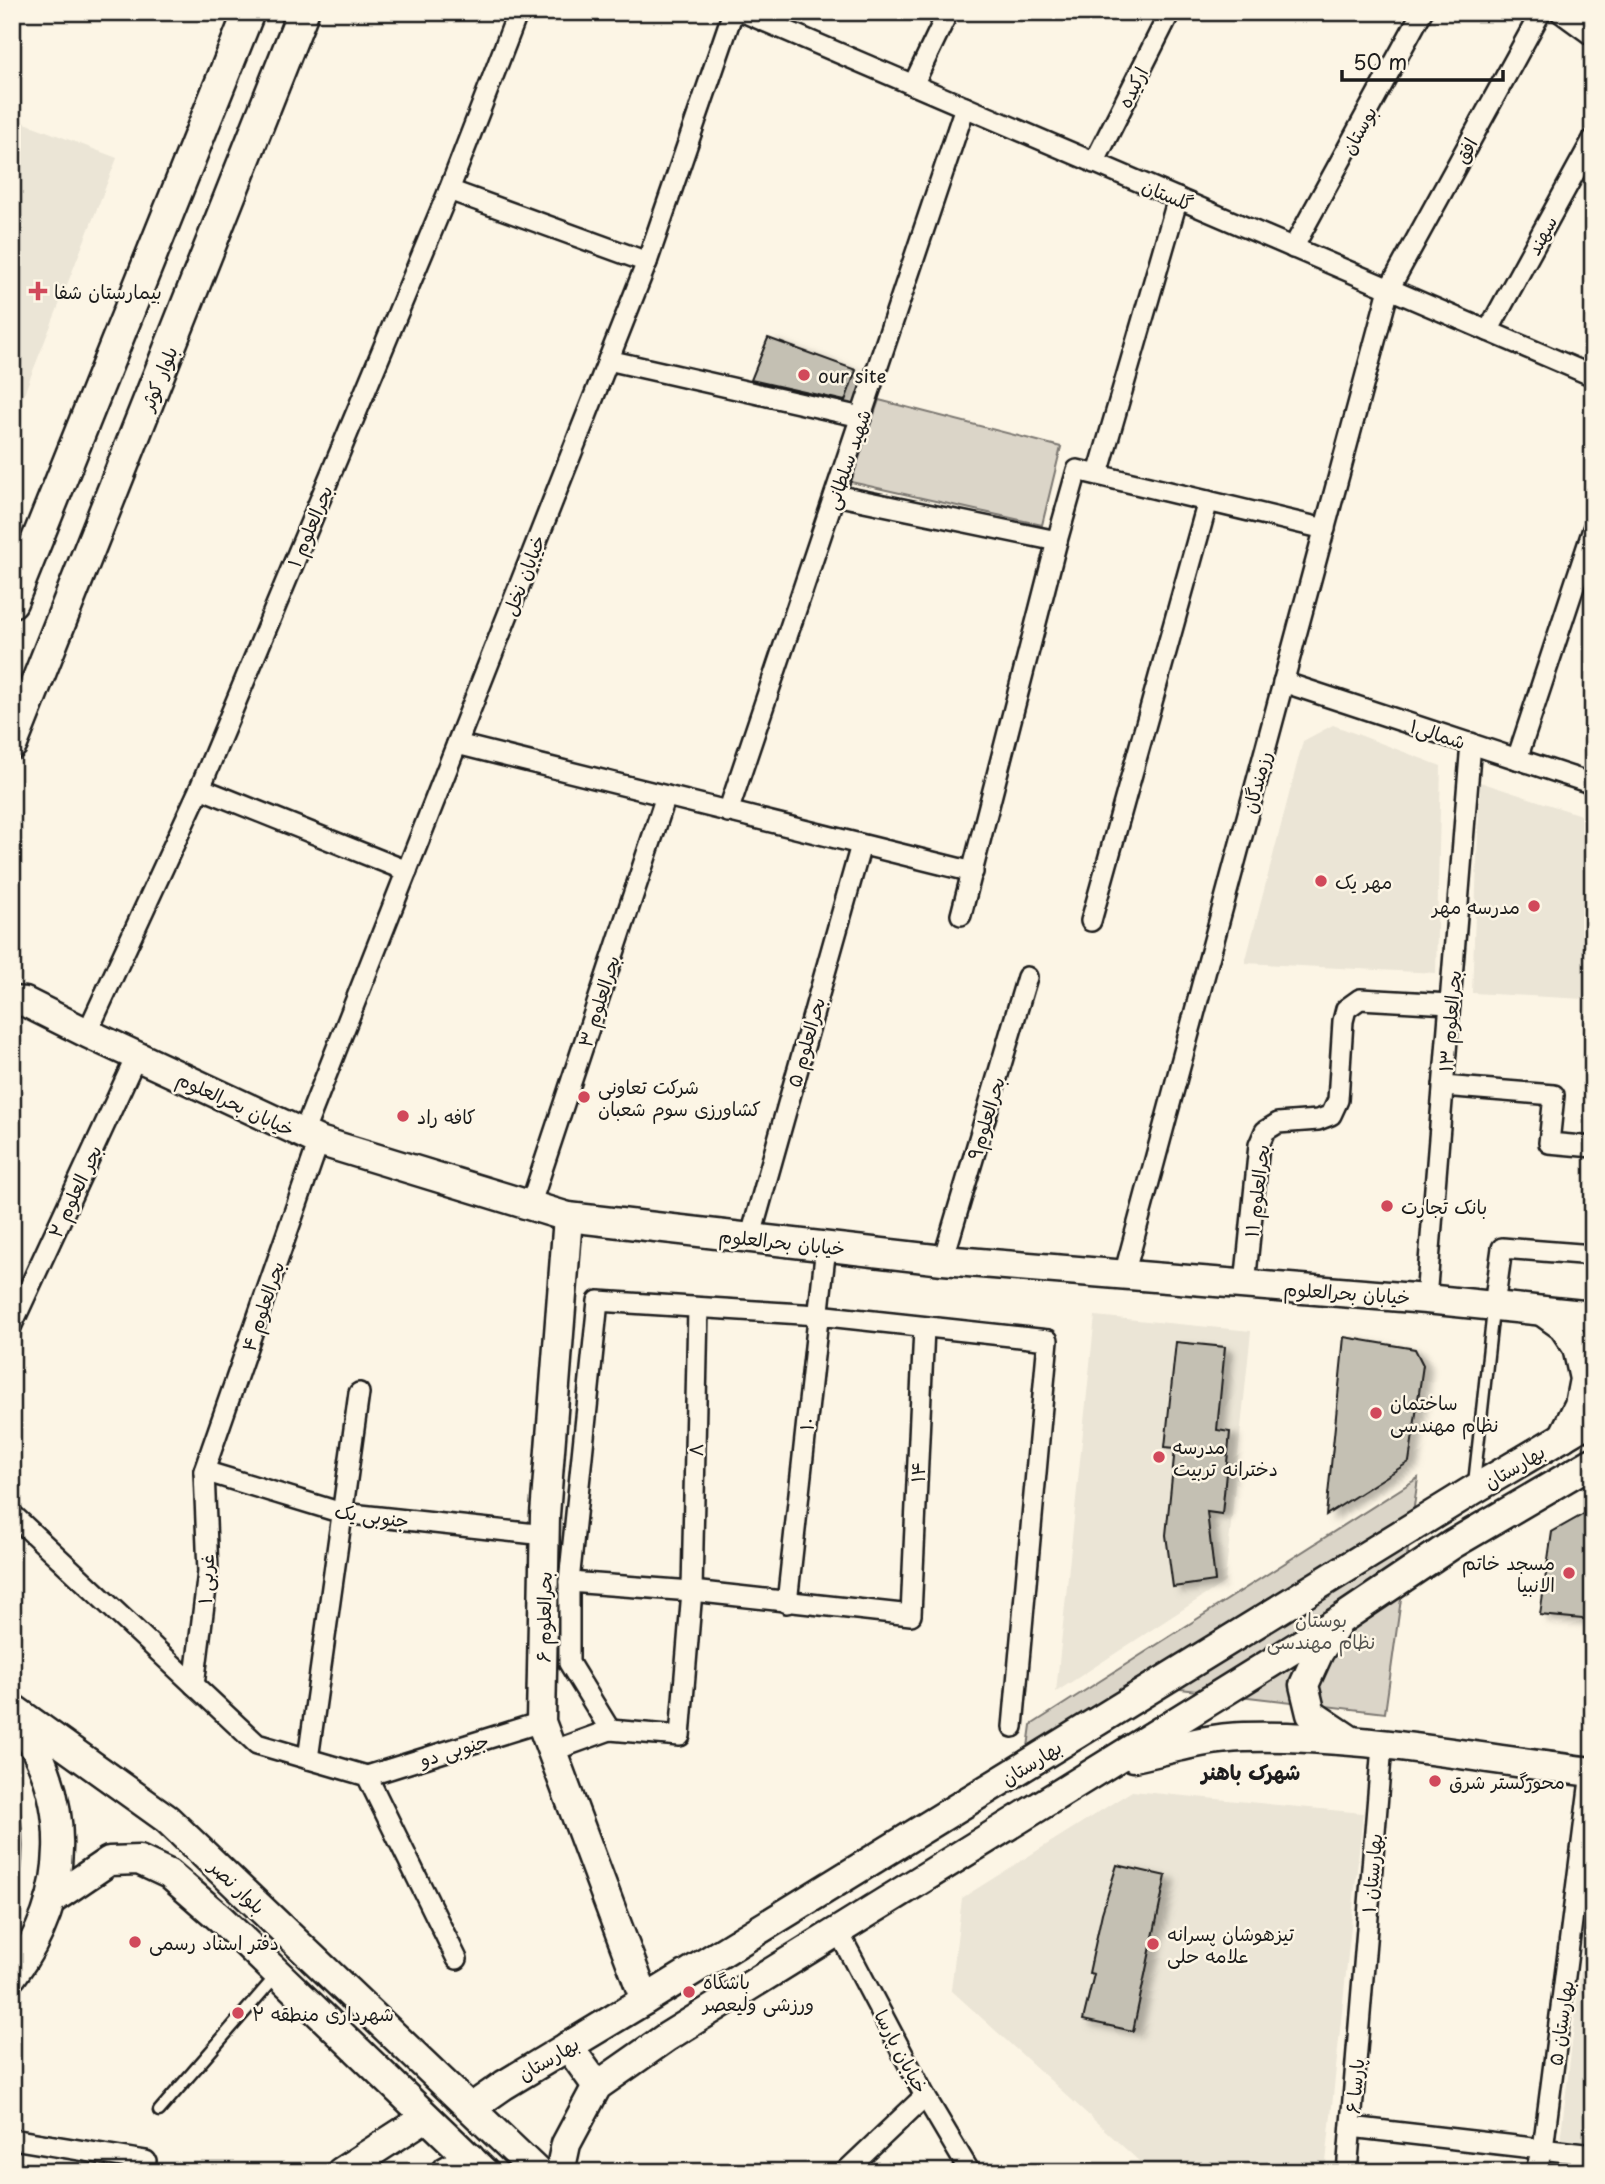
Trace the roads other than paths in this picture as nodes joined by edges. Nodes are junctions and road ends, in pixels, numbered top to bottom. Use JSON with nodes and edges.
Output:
{"nodes":[{"id":1,"x":249,"y":12,"type":"edge"},
{"id":2,"x":303,"y":12,"type":"edge"},
{"id":3,"x":518,"y":12,"type":"edge"},
{"id":4,"x":733,"y":12,"type":"edge"},
{"id":5,"x":743,"y":12,"type":"edge"},
{"id":6,"x":948,"y":12,"type":"edge"},
{"id":7,"x":1170,"y":12,"type":"edge"},
{"id":8,"x":1422,"y":12,"type":"edge"},
{"id":9,"x":1541,"y":12,"type":"edge"},
{"id":10,"x":1560,"y":12,"type":"edge"},
{"id":11,"x":1593,"y":36,"type":"edge"},
{"id":12,"x":913,"y":85,"type":"junction"},
{"id":13,"x":965,"y":107,"type":"junction"},
{"id":14,"x":1593,"y":139,"type":"edge"},
{"id":15,"x":1094,"y":163,"type":"junction"},
{"id":16,"x":449,"y":190,"type":"junction"},
{"id":17,"x":1178,"y":198,"type":"junction"},
{"id":18,"x":1293,"y":248,"type":"junction"},
{"id":19,"x":647,"y":262,"type":"junction"},
{"id":20,"x":1389,"y":289,"type":"junction"},
{"id":21,"x":1489,"y":331,"type":"junction"},
{"id":22,"x":608,"y":360,"type":"junction"},
{"id":23,"x":1593,"y":376,"type":"edge"},
{"id":24,"x":861,"y":417,"type":"junction"},
{"id":25,"x":1098,"y":474,"type":"junction"},
{"id":26,"x":835,"y":495,"type":"junction"},
{"id":27,"x":1208,"y":501,"type":"junction"},
{"id":28,"x":1325,"y":529,"type":"junction"},
{"id":29,"x":1593,"y":529,"type":"edge"},
{"id":30,"x":1057,"y":541,"type":"junction"},
{"id":31,"x":12,"y":602,"type":"edge"},
{"id":32,"x":1283,"y":682,"type":"junction"},
{"id":33,"x":1471,"y":743,"type":"junction"},
{"id":34,"x":12,"y":744,"type":"edge"},
{"id":35,"x":457,"y":744,"type":"junction"},
{"id":36,"x":1517,"y":759,"type":"junction"},
{"id":37,"x":1593,"y":784,"type":"edge"},
{"id":38,"x":200,"y":788,"type":"junction"},
{"id":39,"x":666,"y":796,"type":"junction"},
{"id":40,"x":728,"y":812,"type":"junction"},
{"id":41,"x":861,"y":845,"type":"junction"},
{"id":42,"x":407,"y":871,"type":"junction"},
{"id":43,"x":973,"y":873,"type":"junction"},
{"id":44,"x":961,"y":915,"type":"dead end"},
{"id":45,"x":1091,"y":920,"type":"dead end"},
{"id":46,"x":1027,"y":977,"type":"dead end"},
{"id":47,"x":17,"y":996,"type":"edge"},
{"id":48,"x":1450,"y":1004,"type":"junction"},
{"id":49,"x":86,"y":1033,"type":"junction"},
{"id":50,"x":136,"y":1056,"type":"junction"},
{"id":51,"x":1443,"y":1086,"type":"junction"},
{"id":52,"x":311,"y":1138,"type":"junction"},
{"id":53,"x":1593,"y":1147,"type":"edge"},
{"id":54,"x":530,"y":1206,"type":"junction"},
{"id":55,"x":568,"y":1217,"type":"junction"},
{"id":56,"x":750,"y":1239,"type":"junction"},
{"id":57,"x":826,"y":1246,"type":"junction"},
{"id":58,"x":1593,"y":1255,"type":"edge"},
{"id":59,"x":943,"y":1260,"type":"junction"},
{"id":60,"x":1124,"y":1275,"type":"junction"},
{"id":61,"x":1245,"y":1285,"type":"junction"},
{"id":62,"x":1426,"y":1298,"type":"junction"},
{"id":63,"x":1494,"y":1306,"type":"junction"},
{"id":64,"x":698,"y":1308,"type":"junction"},
{"id":65,"x":1542,"y":1311,"type":"junction"},
{"id":66,"x":818,"y":1315,"type":"junction"},
{"id":67,"x":1593,"y":1316,"type":"edge"},
{"id":68,"x":12,"y":1325,"type":"edge"},
{"id":69,"x":923,"y":1328,"type":"junction"},
{"id":70,"x":359,"y":1394,"type":"dead end"},
{"id":71,"x":1593,"y":1419,"type":"edge"},
{"id":72,"x":1563,"y":1437,"type":"junction"},
{"id":73,"x":1593,"y":1462,"type":"edge"},
{"id":74,"x":204,"y":1471,"type":"junction"},
{"id":75,"x":1473,"y":1490,"type":"junction"},
{"id":76,"x":342,"y":1513,"type":"junction"},
{"id":77,"x":12,"y":1514,"type":"edge"},
{"id":78,"x":1430,"y":1517,"type":"junction"},
{"id":79,"x":545,"y":1535,"type":"junction"},
{"id":80,"x":1453,"y":1544,"type":"junction"},
{"id":81,"x":569,"y":1581,"type":"junction"},
{"id":82,"x":692,"y":1591,"type":"junction"},
{"id":83,"x":786,"y":1603,"type":"junction"},
{"id":84,"x":1340,"y":1620,"type":"junction"},
{"id":85,"x":194,"y":1685,"type":"junction"},
{"id":86,"x":12,"y":1711,"type":"edge"},
{"id":87,"x":541,"y":1722,"type":"junction"},
{"id":88,"x":1013,"y":1727,"type":"dead end"},
{"id":89,"x":610,"y":1730,"type":"junction"},
{"id":90,"x":1350,"y":1740,"type":"junction"},
{"id":91,"x":1382,"y":1745,"type":"junction"},
{"id":92,"x":552,"y":1751,"type":"junction"},
{"id":93,"x":308,"y":1759,"type":"junction"},
{"id":94,"x":1113,"y":1761,"type":"junction"},
{"id":95,"x":1592,"y":1772,"type":"edge"},
{"id":96,"x":367,"y":1776,"type":"junction"},
{"id":97,"x":50,"y":1901,"type":"junction"},
{"id":98,"x":837,"y":1929,"type":"junction"},
{"id":99,"x":457,"y":1959,"type":"dead end"},
{"id":100,"x":277,"y":1974,"type":"junction"},
{"id":101,"x":12,"y":1976,"type":"edge"},
{"id":102,"x":645,"y":2000,"type":"junction"},
{"id":103,"x":1362,"y":2001,"type":"joint"},
{"id":104,"x":568,"y":2046,"type":"junction"},
{"id":105,"x":597,"y":2086,"type":"junction"},
{"id":106,"x":925,"y":2096,"type":"junction"},
{"id":107,"x":471,"y":2108,"type":"junction"},
{"id":108,"x":159,"y":2112,"type":"dead end"},
{"id":109,"x":426,"y":2117,"type":"junction"},
{"id":110,"x":1351,"y":2127,"type":"junction"},
{"id":111,"x":12,"y":2139,"type":"edge"},
{"id":112,"x":1543,"y":2149,"type":"junction"},
{"id":113,"x":1593,"y":2155,"type":"edge"},
{"id":114,"x":477,"y":2165,"type":"edge"},
{"id":115,"x":145,"y":2166,"type":"edge"},
{"id":116,"x":341,"y":2172,"type":"edge"},
{"id":117,"x":445,"y":2172,"type":"edge"},
{"id":118,"x":537,"y":2172,"type":"edge"},
{"id":119,"x":560,"y":2172,"type":"edge"},
{"id":120,"x":845,"y":2172,"type":"edge"},
{"id":121,"x":970,"y":2172,"type":"edge"},
{"id":122,"x":1347,"y":2172,"type":"edge"},
{"id":123,"x":1535,"y":2172,"type":"edge"}],
"edges":[{"from":1,"to":31,"type":"main road"},
{"from":2,"to":34,"type":"main road","name":"بلوار کوثر"},
{"from":3,"to":16,"type":"street","name":"بحرالعلوم ۱"},
{"from":4,"to":19,"type":"street","name":"خیابان نخل"},
{"from":5,"to":12,"type":"street","name":"گلستان"},
{"from":6,"to":12,"type":"street"},
{"from":7,"to":15,"type":"street","name":"ارکیده"},
{"from":8,"to":18,"type":"street","name":"بوستان"},
{"from":9,"to":20,"type":"street","name":"افق"},
{"from":10,"to":11,"type":"street"},
{"from":12,"to":13,"type":"street","name":"گلستان"},
{"from":13,"to":15,"type":"street","name":"گلستان"},
{"from":13,"to":24,"type":"street","name":"شهید سلطانی"},
{"from":14,"to":21,"type":"street","name":"سهند"},
{"from":15,"to":17,"type":"street","name":"گلستان"},
{"from":16,"to":19,"type":"street"},
{"from":16,"to":38,"type":"street","name":"بحرالعلوم ۱"},
{"from":17,"to":18,"type":"street","name":"گلستان"},
{"from":17,"to":25,"type":"street"},
{"from":18,"to":20,"type":"street","name":"گلستان"},
{"from":19,"to":22,"type":"street","name":"خیابان نخل"},
{"from":20,"to":21,"type":"street","name":"گلستان"},
{"from":20,"to":28,"type":"street","name":"رزمندگان"},
{"from":21,"to":23,"type":"street","name":"گلستان"},
{"from":22,"to":24,"type":"street"},
{"from":22,"to":35,"type":"street","name":"خیابان نخل"},
{"from":24,"to":26,"type":"street","name":"شهید سلطانی"},
{"from":25,"to":27,"type":"street"},
{"from":25,"to":30,"type":"street"},
{"from":26,"to":30,"type":"street"},
{"from":26,"to":40,"type":"street","name":"شهید سلطانی"},
{"from":27,"to":28,"type":"street"},
{"from":27,"to":45,"type":"street"},
{"from":28,"to":32,"type":"street","name":"رزمندگان"},
{"from":29,"to":36,"type":"street"},
{"from":30,"to":43,"type":"street"},
{"from":32,"to":33,"type":"street","name":"شمالی۱"},
{"from":32,"to":60,"type":"street","name":"رزمندگان"},
{"from":33,"to":36,"type":"street","name":"شمالی۱"},
{"from":33,"to":48,"type":"street","name":"بحرالعلوم ۱۳"},
{"from":35,"to":39,"type":"street"},
{"from":35,"to":42,"type":"street","name":"خیابان نخل"},
{"from":36,"to":37,"type":"street","name":"شمالی۱"},
{"from":38,"to":42,"type":"street"},
{"from":38,"to":49,"type":"street","name":"بحرالعلوم ۱"},
{"from":39,"to":40,"type":"street"},
{"from":39,"to":54,"type":"street","name":"بحرالعلوم ۳"},
{"from":40,"to":41,"type":"street"},
{"from":41,"to":43,"type":"street"},
{"from":41,"to":56,"type":"street","name":"بحرالعلوم ۵"},
{"from":42,"to":52,"type":"street","name":"خیابان نخل"},
{"from":43,"to":44,"type":"street"},
{"from":46,"to":59,"type":"street","name":"بحرالعلوم۹"},
{"from":47,"to":49,"type":"street","name":"خیابان بحرالعلوم"},
{"from":48,"to":51,"type":"street","name":"بحرالعلوم ۱۳"},
{"from":48,"to":61,"type":"street","name":"بحرالعلوم ۱۱"},
{"from":49,"to":50,"type":"street","name":"خیابان بحرالعلوم"},
{"from":50,"to":52,"type":"street","name":"خیابان بحرالعلوم"},
{"from":50,"to":68,"type":"street","name":"بحر العلوم ۲"},
{"from":51,"to":53,"type":"street"},
{"from":51,"to":62,"type":"street","name":"بحرالعلوم ۱۳"},
{"from":52,"to":54,"type":"street","name":"خیابان بحرالعلوم"},
{"from":52,"to":74,"type":"street","name":"بحرالعلوم ۴"},
{"from":54,"to":55,"type":"street","name":"خیابان بحرالعلوم"},
{"from":55,"to":56,"type":"street","name":"خیابان بحرالعلوم"},
{"from":55,"to":79,"type":"street","name":"بحرالعلوم ۶"},
{"from":56,"to":57,"type":"street","name":"خیابان بحرالعلوم"},
{"from":57,"to":59,"type":"street","name":"خیابان بحرالعلوم"},
{"from":57,"to":66,"type":"street","name":"۱۰"},
{"from":58,"to":63,"type":"street"},
{"from":59,"to":60,"type":"street","name":"خیابان بحرالعلوم"},
{"from":60,"to":61,"type":"street","name":"خیابان بحرالعلوم"},
{"from":61,"to":62,"type":"street","name":"خیابان بحرالعلوم"},
{"from":62,"to":63,"type":"street","name":"خیابان بحرالعلوم"},
{"from":63,"to":65,"type":"street","name":"خیابان بحرالعلوم"},
{"from":63,"to":75,"type":"lane"},
{"from":64,"to":66,"type":"street"},
{"from":64,"to":81,"type":"street"},
{"from":64,"to":82,"type":"street","name":"۸"},
{"from":65,"to":67,"type":"street","name":"خیابان بحرالعلوم"},
{"from":65,"to":72,"type":"street"},
{"from":66,"to":69,"type":"street"},
{"from":66,"to":83,"type":"street","name":"۱۰"},
{"from":69,"to":83,"type":"street","name":"۱۴"},
{"from":69,"to":88,"type":"street"},
{"from":70,"to":76,"type":"street"},
{"from":71,"to":72,"type":"street","name":"بهارستان"},
{"from":72,"to":75,"type":"street","name":"بهارستان"},
{"from":73,"to":80,"type":"street","name":"بهارستان"},
{"from":74,"to":76,"type":"street","name":"جنوبی یک"},
{"from":74,"to":85,"type":"street","name":"غربی ۱"},
{"from":75,"to":78,"type":"street","name":"بهارستان"},
{"from":76,"to":79,"type":"street","name":"جنوبی یک"},
{"from":76,"to":93,"type":"street"},
{"from":77,"to":85,"type":"street"},
{"from":78,"to":80,"type":"street"},
{"from":78,"to":102,"type":"street","name":"بهارستان"},
{"from":79,"to":87,"type":"street","name":"بحرالعلوم ۶"},
{"from":80,"to":84,"type":"street","name":"بهارستان"},
{"from":81,"to":82,"type":"street"},
{"from":81,"to":89,"type":"street"},
{"from":82,"to":83,"type":"street"},
{"from":82,"to":89,"type":"street","name":"۸"},
{"from":84,"to":90,"type":"street"},
{"from":84,"to":94,"type":"street","name":"بهارستان"},
{"from":85,"to":93,"type":"street"},
{"from":86,"to":97,"type":"street"},
{"from":86,"to":107,"type":"street","name":"بلوار نصر"},
{"from":87,"to":92,"type":"street","name":"بحرالعلوم ۶"},
{"from":87,"to":96,"type":"street","name":"جنوبی دو"},
{"from":89,"to":92,"type":"street"},
{"from":90,"to":91,"type":"street"},
{"from":90,"to":94,"type":"street"},
{"from":91,"to":95,"type":"street"},
{"from":91,"to":103,"type":"street","name":"بهارستان ۱"},
{"from":92,"to":102,"type":"street","name":"بحرالعلوم ۶"},
{"from":93,"to":96,"type":"street"},
{"from":94,"to":98,"type":"street","name":"بهارستان"},
{"from":95,"to":112,"type":"street","name":"بهارستان ۵"},
{"from":96,"to":99,"type":"street"},
{"from":97,"to":100,"type":"street","name":"بلوار نصر"},
{"from":97,"to":101,"type":"street"},
{"from":98,"to":105,"type":"street","name":"بهارستان"},
{"from":98,"to":106,"type":"street","name":"خیابان پارسا"},
{"from":100,"to":108,"type":"lane"},
{"from":100,"to":109,"type":"street","name":"بلوار نصر"},
{"from":102,"to":104,"type":"street","name":"بهارستان"},
{"from":103,"to":110,"type":"street","name":"پارسا ۶"},
{"from":104,"to":105,"type":"street"},
{"from":104,"to":107,"type":"street","name":"بهارستان"},
{"from":105,"to":119,"type":"street","name":"بهارستان"},
{"from":106,"to":120,"type":"street"},
{"from":106,"to":121,"type":"street","name":"خیابان پارسا"},
{"from":107,"to":118,"type":"street","name":"بلوار نصر"},
{"from":109,"to":114,"type":"street","name":"بلوار نصر"},
{"from":109,"to":116,"type":"street"},
{"from":110,"to":112,"type":"street"},
{"from":110,"to":122,"type":"street","name":"پارسا ۶"},
{"from":111,"to":115,"type":"street"},
{"from":112,"to":113,"type":"street"},
{"from":112,"to":123,"type":"street","name":"بهارستان ۵"},
{"from":114,"to":117,"type":"street"}]}
